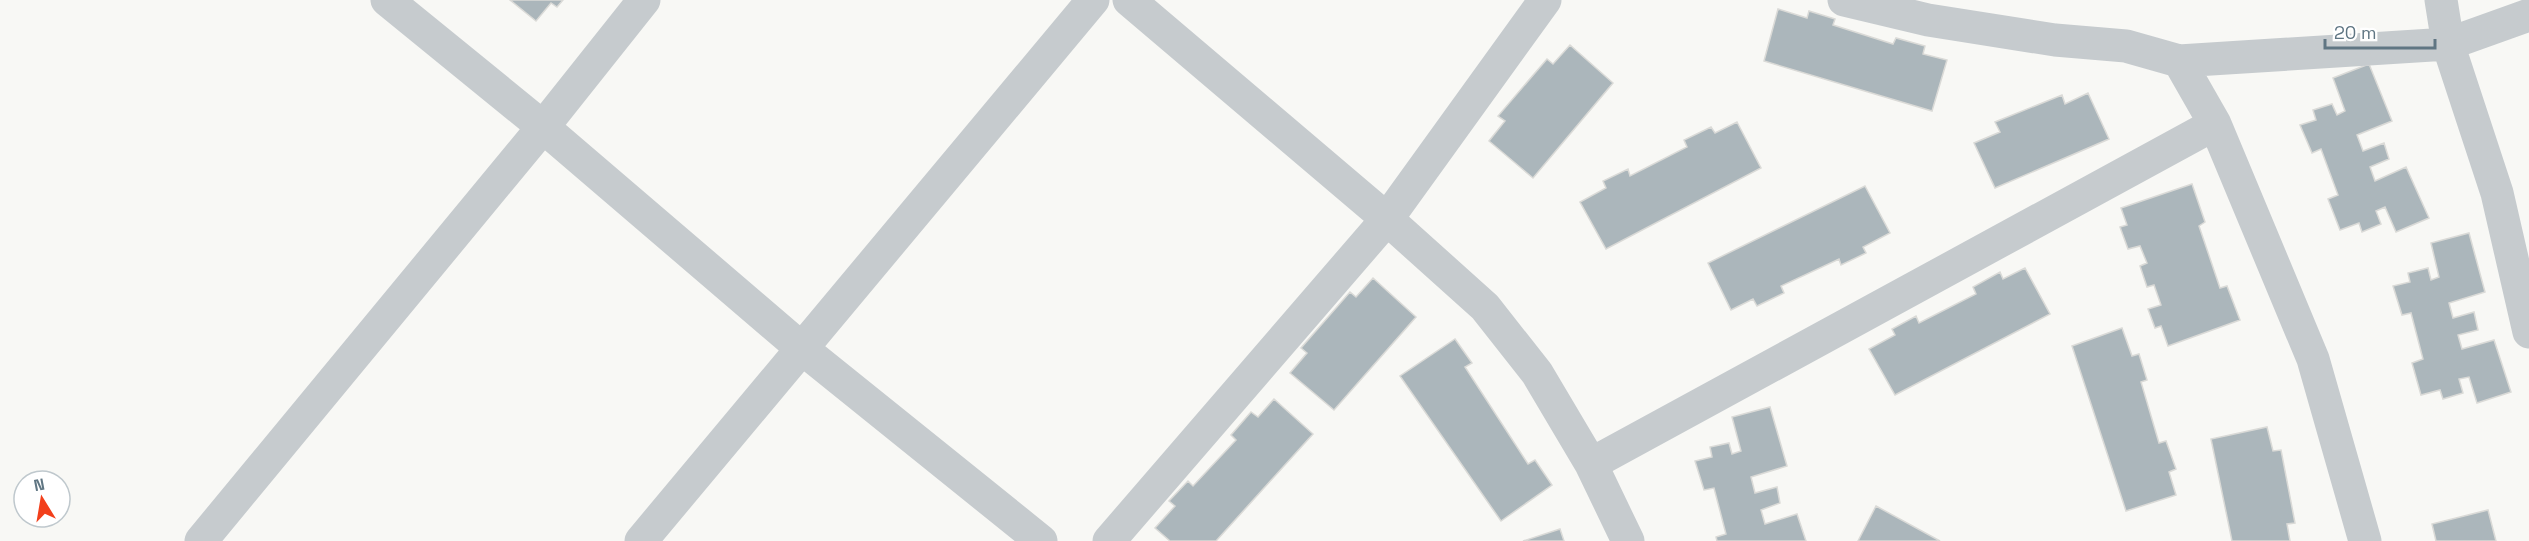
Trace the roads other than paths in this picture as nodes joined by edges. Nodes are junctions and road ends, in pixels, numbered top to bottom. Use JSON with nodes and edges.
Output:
{"nodes":[{"id":1,"x":387,"y":0,"type":"edge"},
{"id":2,"x":644,"y":0,"type":"edge"},
{"id":3,"x":1093,"y":0,"type":"edge"},
{"id":4,"x":1129,"y":0,"type":"edge"},
{"id":5,"x":1545,"y":0,"type":"edge"},
{"id":6,"x":1844,"y":0,"type":"edge"},
{"id":7,"x":2441,"y":0,"type":"edge"},
{"id":8,"x":2529,"y":15,"type":"edge"},
{"id":9,"x":2448,"y":44,"type":"junction"},
{"id":10,"x":2180,"y":61,"type":"junction"},
{"id":11,"x":2215,"y":124,"type":"junction"},
{"id":12,"x":543,"y":127,"type":"junction"},
{"id":13,"x":1387,"y":219,"type":"junction"},
{"id":14,"x":2529,"y":332,"type":"edge"},
{"id":15,"x":800,"y":347,"type":"junction"},
{"id":16,"x":1591,"y":464,"type":"junction"},
{"id":17,"x":201,"y":541,"type":"edge"},
{"id":18,"x":641,"y":541,"type":"edge"},
{"id":19,"x":1041,"y":541,"type":"edge"},
{"id":20,"x":1109,"y":541,"type":"edge"},
{"id":21,"x":1628,"y":541,"type":"edge"},
{"id":22,"x":2365,"y":541,"type":"edge"}],
"edges":[{"from":1,"to":12,"type":"street"},
{"from":2,"to":12,"type":"street"},
{"from":3,"to":15,"type":"street"},
{"from":4,"to":13,"type":"street"},
{"from":5,"to":13,"type":"street"},
{"from":6,"to":10,"type":"street"},
{"from":7,"to":9,"type":"street"},
{"from":8,"to":9,"type":"street"},
{"from":9,"to":10,"type":"street"},
{"from":9,"to":14,"type":"street"},
{"from":10,"to":11,"type":"street"},
{"from":11,"to":16,"type":"street"},
{"from":11,"to":22,"type":"street"},
{"from":12,"to":15,"type":"street"},
{"from":12,"to":17,"type":"street"},
{"from":13,"to":16,"type":"street"},
{"from":13,"to":20,"type":"street"},
{"from":15,"to":18,"type":"street"},
{"from":15,"to":19,"type":"street"},
{"from":16,"to":21,"type":"street"}]}
